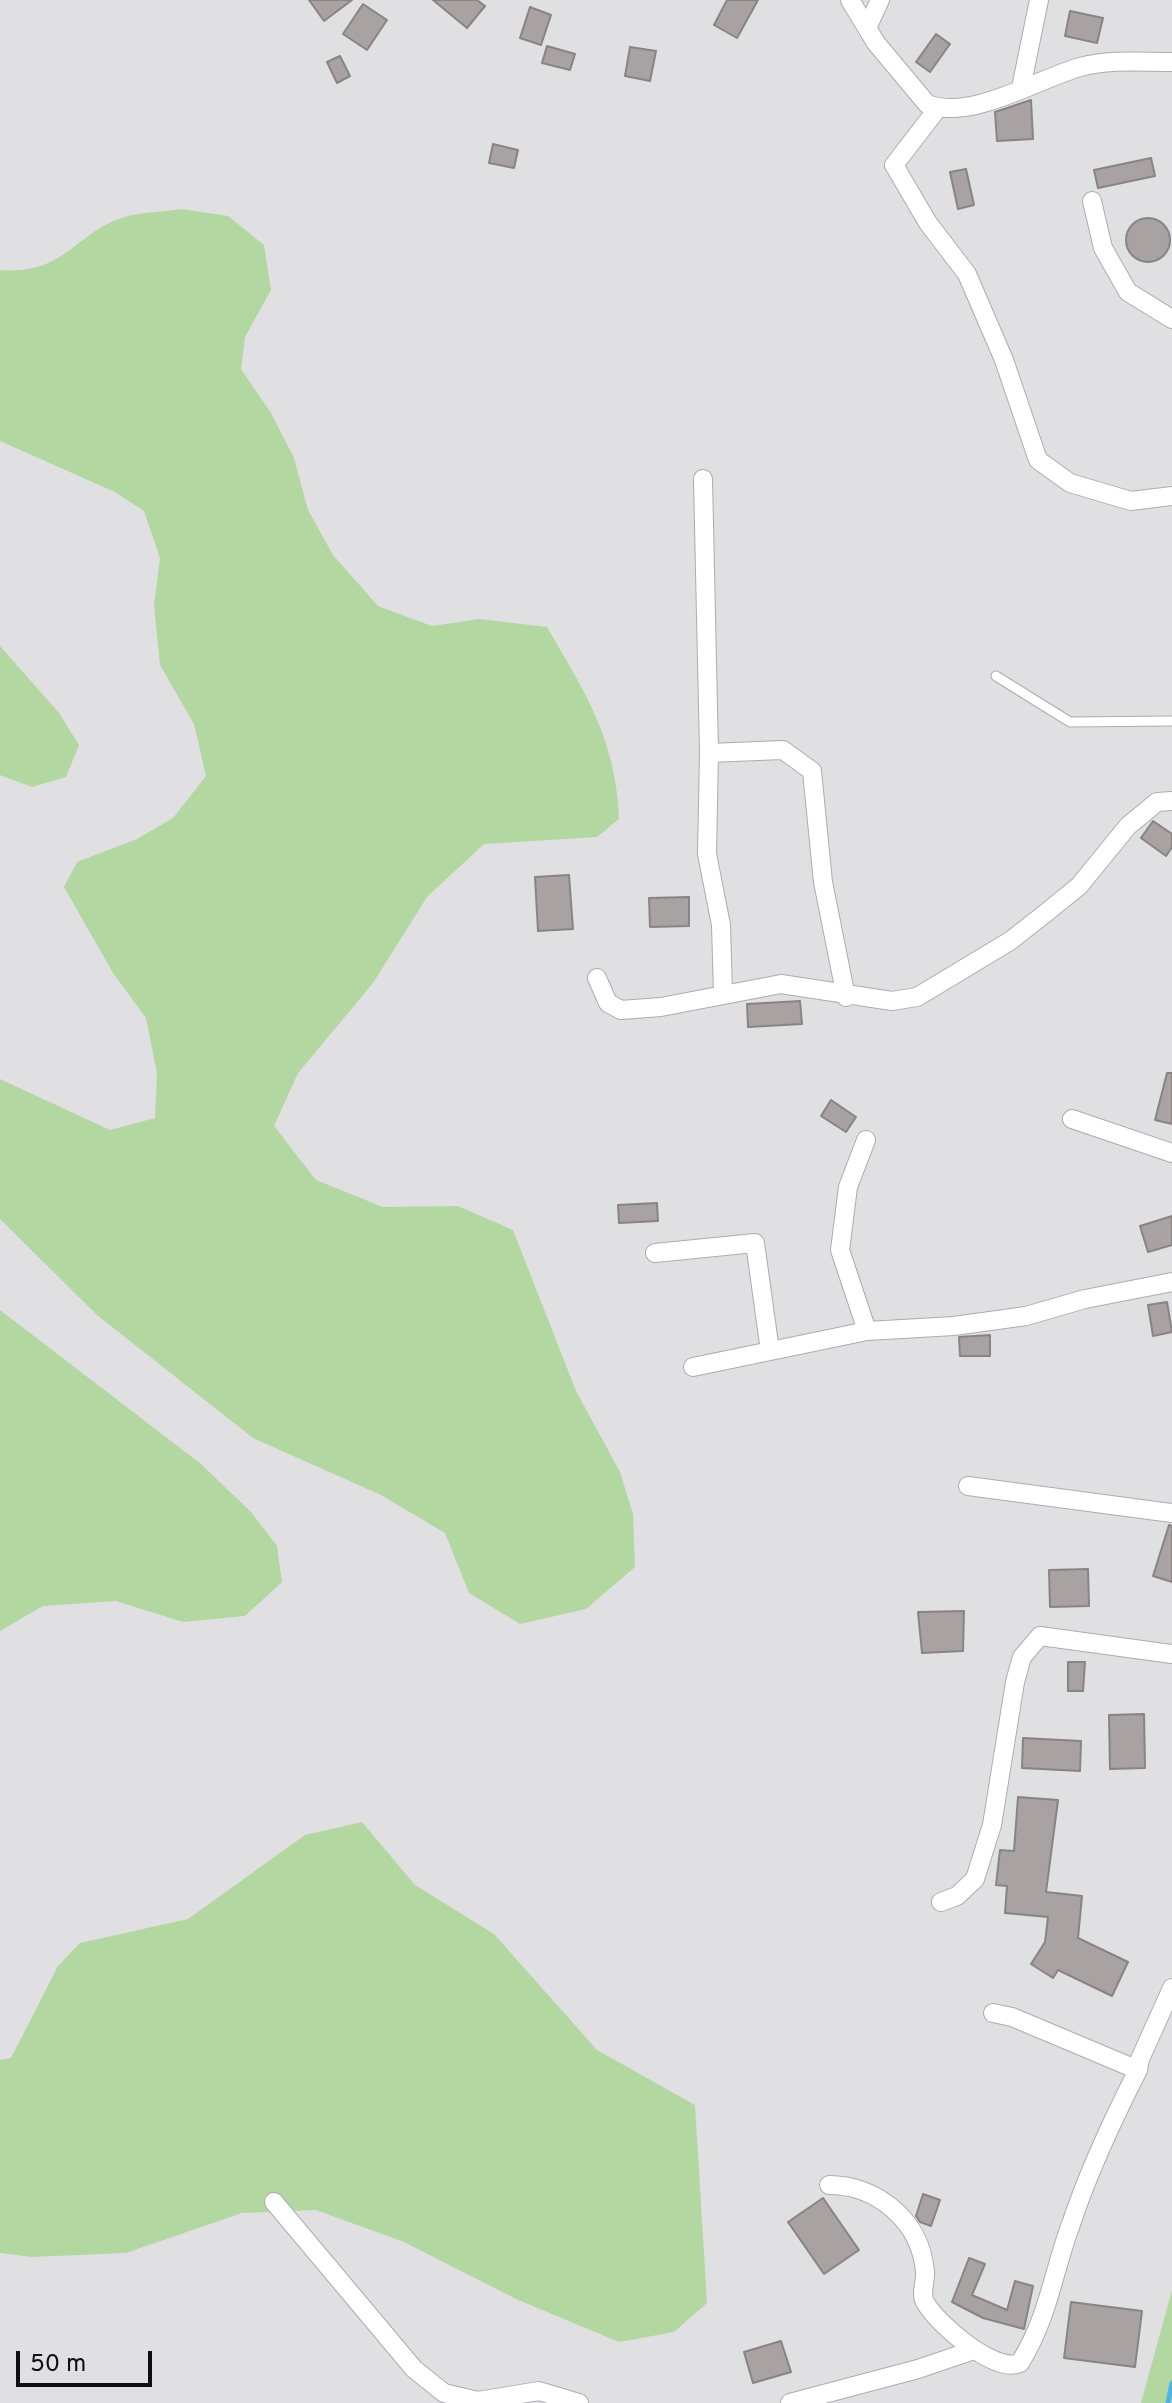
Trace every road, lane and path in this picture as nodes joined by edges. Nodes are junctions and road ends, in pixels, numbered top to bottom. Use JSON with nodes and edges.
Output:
{"nodes":[{"id":1,"x":850,"y":0,"type":"edge"},
{"id":2,"x":880,"y":0,"type":"edge"},
{"id":3,"x":1039,"y":0,"type":"edge"},
{"id":4,"x":867,"y":28,"type":"junction"},
{"id":5,"x":1172,"y":62,"type":"edge"},
{"id":6,"x":1021,"y":88,"type":"junction"},
{"id":7,"x":938,"y":108,"type":"junction"},
{"id":8,"x":1092,"y":201,"type":"dead end"},
{"id":9,"x":1172,"y":319,"type":"edge"},
{"id":10,"x":703,"y":479,"type":"dead end"},
{"id":11,"x":1172,"y":496,"type":"edge"},
{"id":12,"x":996,"y":676,"type":"dead end"},
{"id":13,"x":1172,"y":721,"type":"edge"},
{"id":14,"x":709,"y":753,"type":"junction"},
{"id":15,"x":1172,"y":801,"type":"edge"},
{"id":16,"x":597,"y":978,"type":"dead end"},
{"id":17,"x":723,"y":993,"type":"junction"},
{"id":18,"x":846,"y":997,"type":"junction"},
{"id":19,"x":1072,"y":1119,"type":"dead end"},
{"id":20,"x":866,"y":1140,"type":"dead end"},
{"id":21,"x":1172,"y":1153,"type":"edge"},
{"id":22,"x":655,"y":1253,"type":"dead end"},
{"id":23,"x":1172,"y":1282,"type":"edge"},
{"id":24,"x":867,"y":1331,"type":"junction"},
{"id":25,"x":770,"y":1351,"type":"junction"},
{"id":26,"x":693,"y":1367,"type":"dead end"},
{"id":27,"x":968,"y":1486,"type":"dead end"},
{"id":28,"x":1172,"y":1513,"type":"edge"},
{"id":29,"x":1172,"y":1654,"type":"edge"},
{"id":30,"x":941,"y":1902,"type":"dead end"},
{"id":31,"x":1172,"y":1988,"type":"edge"},
{"id":32,"x":993,"y":2013,"type":"dead end"},
{"id":33,"x":1138,"y":2070,"type":"junction"},
{"id":34,"x":829,"y":2185,"type":"dead end"},
{"id":35,"x":274,"y":2202,"type":"dead end"},
{"id":36,"x":974,"y":2350,"type":"junction"},
{"id":37,"x":579,"y":2403,"type":"edge"},
{"id":38,"x":790,"y":2403,"type":"edge"}],
"edges":[{"from":1,"to":4,"type":"street"},
{"from":2,"to":4,"type":"street"},
{"from":3,"to":6,"type":"street"},
{"from":4,"to":7,"type":"street"},
{"from":5,"to":6,"type":"street"},
{"from":6,"to":7,"type":"street"},
{"from":7,"to":11,"type":"street"},
{"from":8,"to":9,"type":"street"},
{"from":10,"to":14,"type":"street"},
{"from":12,"to":13,"type":"lane"},
{"from":14,"to":17,"type":"street"},
{"from":14,"to":18,"type":"street"},
{"from":15,"to":18,"type":"street"},
{"from":16,"to":17,"type":"street"},
{"from":17,"to":18,"type":"street"},
{"from":19,"to":21,"type":"street"},
{"from":20,"to":24,"type":"street"},
{"from":22,"to":25,"type":"street"},
{"from":23,"to":24,"type":"street"},
{"from":24,"to":25,"type":"street"},
{"from":25,"to":26,"type":"street"},
{"from":27,"to":28,"type":"street"},
{"from":29,"to":30,"type":"street"},
{"from":31,"to":33,"type":"street"},
{"from":32,"to":33,"type":"street"},
{"from":33,"to":36,"type":"street"},
{"from":34,"to":36,"type":"street"},
{"from":35,"to":37,"type":"street"},
{"from":36,"to":38,"type":"street"}]}
